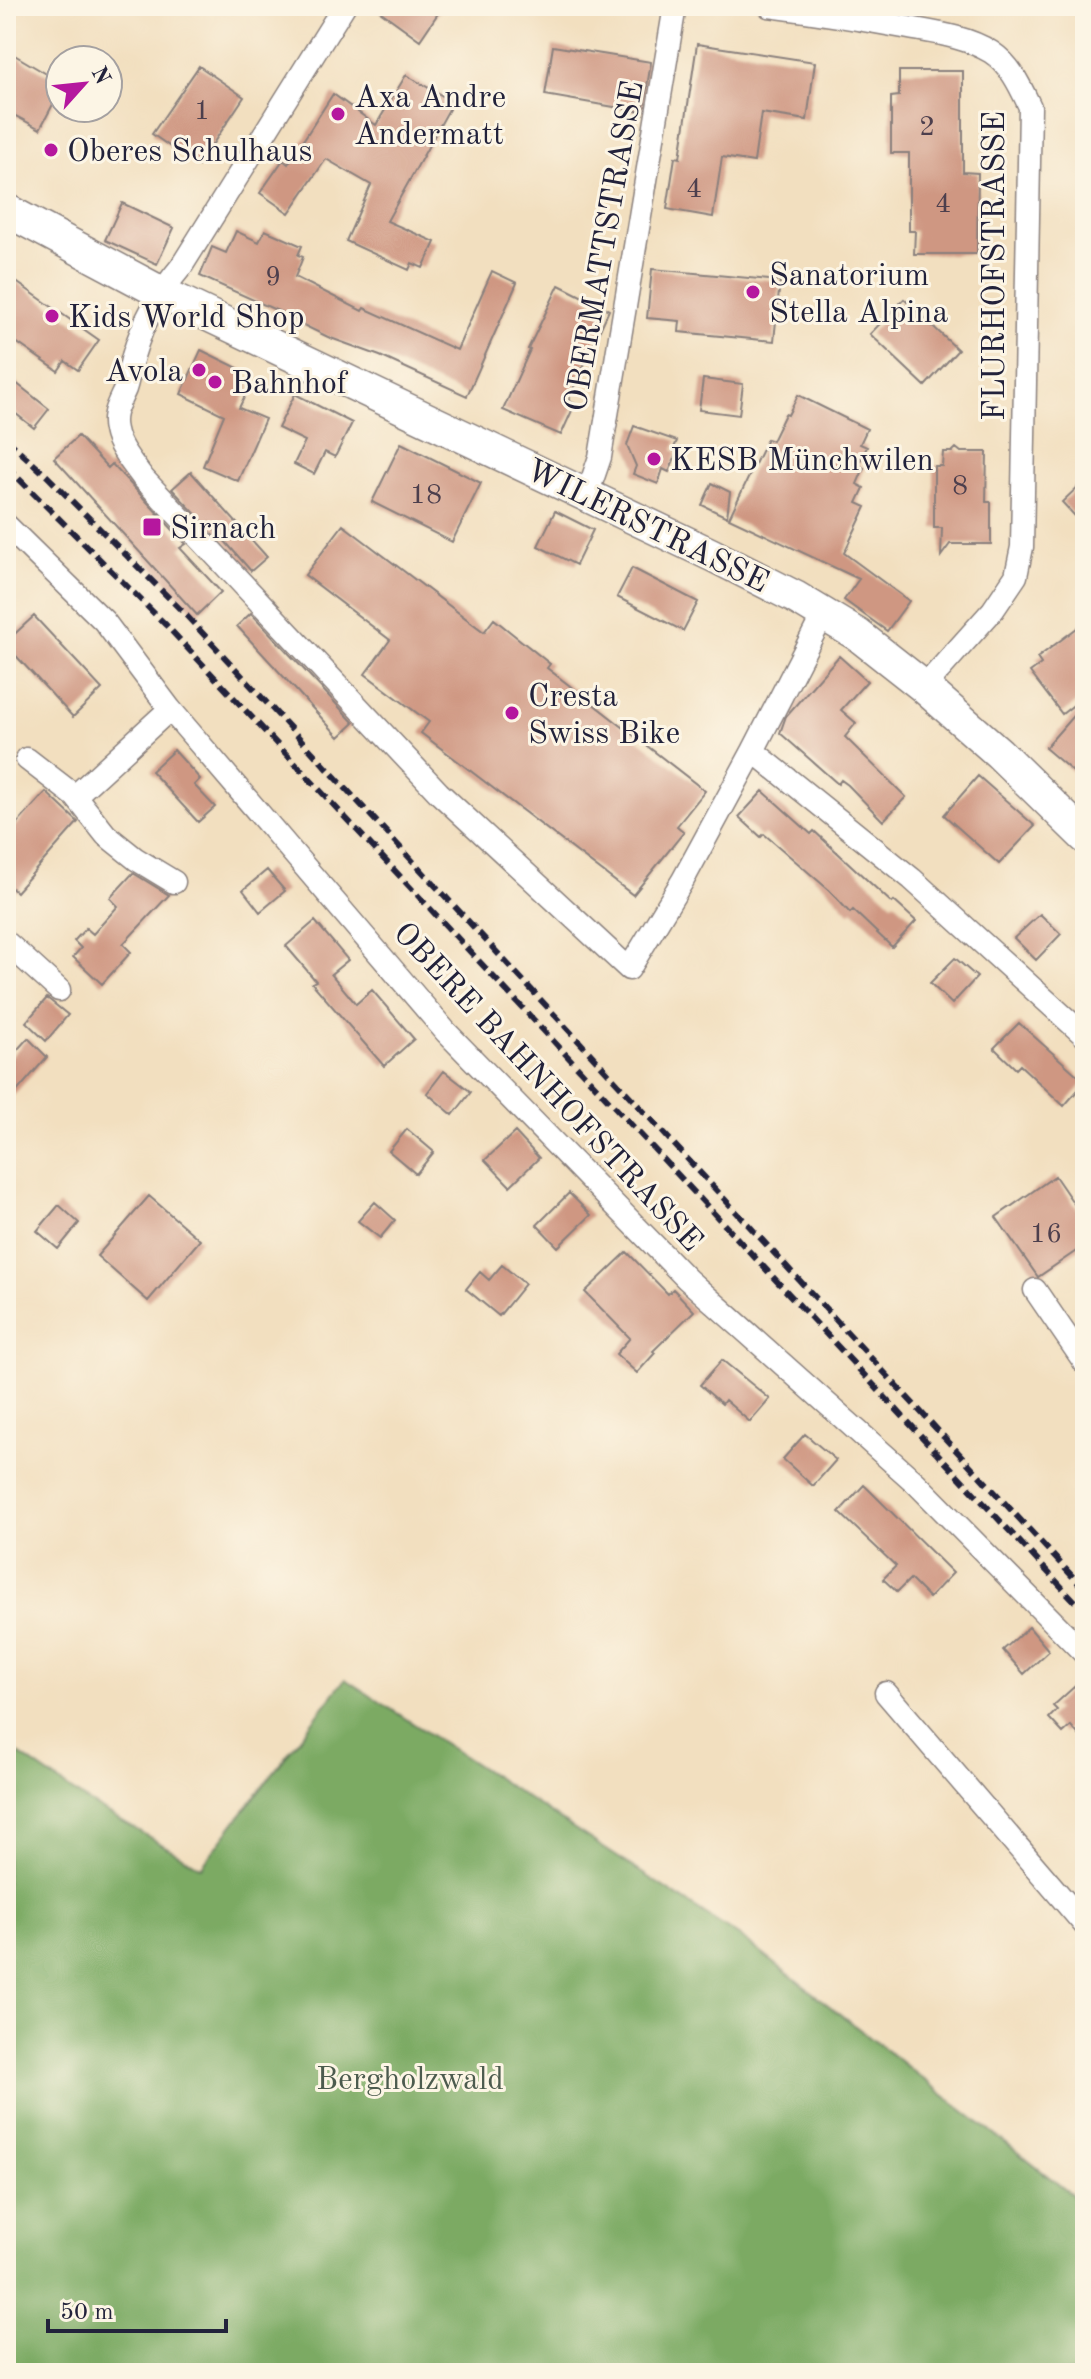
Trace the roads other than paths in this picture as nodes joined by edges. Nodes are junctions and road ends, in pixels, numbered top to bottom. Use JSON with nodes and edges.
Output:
{"nodes":[{"id":1,"x":344,"y":6,"type":"edge"},
{"id":2,"x":675,"y":6,"type":"edge"},
{"id":3,"x":769,"y":6,"type":"edge"},
{"id":4,"x":9,"y":219,"type":"edge"},
{"id":5,"x":160,"y":292,"type":"junction"},
{"id":6,"x":587,"y":495,"type":"junction"},
{"id":7,"x":6,"y":525,"type":"edge"},
{"id":8,"x":823,"y":615,"type":"junction"},
{"id":9,"x":924,"y":687,"type":"junction"},
{"id":10,"x":170,"y":709,"type":"junction"},
{"id":11,"x":753,"y":751,"type":"junction"},
{"id":12,"x":27,"y":759,"type":"dead end"},
{"id":13,"x":75,"y":796,"type":"junction"},
{"id":14,"x":1085,"y":837,"type":"edge"},
{"id":15,"x":174,"y":882,"type":"dead end"},
{"id":16,"x":6,"y":942,"type":"edge"},
{"id":17,"x":59,"y":990,"type":"dead end"},
{"id":18,"x":1085,"y":1036,"type":"edge"},
{"id":19,"x":1035,"y":1290,"type":"dead end"},
{"id":20,"x":1085,"y":1363,"type":"edge"},
{"id":21,"x":1085,"y":1654,"type":"edge"},
{"id":22,"x":886,"y":1693,"type":"dead end"},
{"id":23,"x":1085,"y":1925,"type":"edge"}],
"edges":[{"from":1,"to":5,"type":"street"},
{"from":2,"to":6,"type":"street","name":"OBERMATTSTRASSE"},
{"from":3,"to":9,"type":"street","name":"FLURHOFSTRASSE"},
{"from":4,"to":5,"type":"main road","name":"WILERSTRASSE"},
{"from":5,"to":6,"type":"main road","name":"WILERSTRASSE"},
{"from":5,"to":11,"type":"street"},
{"from":6,"to":8,"type":"main road","name":"WILERSTRASSE"},
{"from":7,"to":10,"type":"street","name":"OBERE BAHNHOFSTRASSE"},
{"from":8,"to":9,"type":"main road","name":"WILERSTRASSE"},
{"from":8,"to":11,"type":"street"},
{"from":9,"to":14,"type":"main road","name":"WILERSTRASSE"},
{"from":10,"to":13,"type":"street"},
{"from":10,"to":21,"type":"street","name":"OBERE BAHNHOFSTRASSE"},
{"from":11,"to":18,"type":"street"},
{"from":12,"to":13,"type":"street"},
{"from":13,"to":15,"type":"street"},
{"from":16,"to":17,"type":"street"},
{"from":19,"to":20,"type":"street"},
{"from":22,"to":23,"type":"street"}]}
